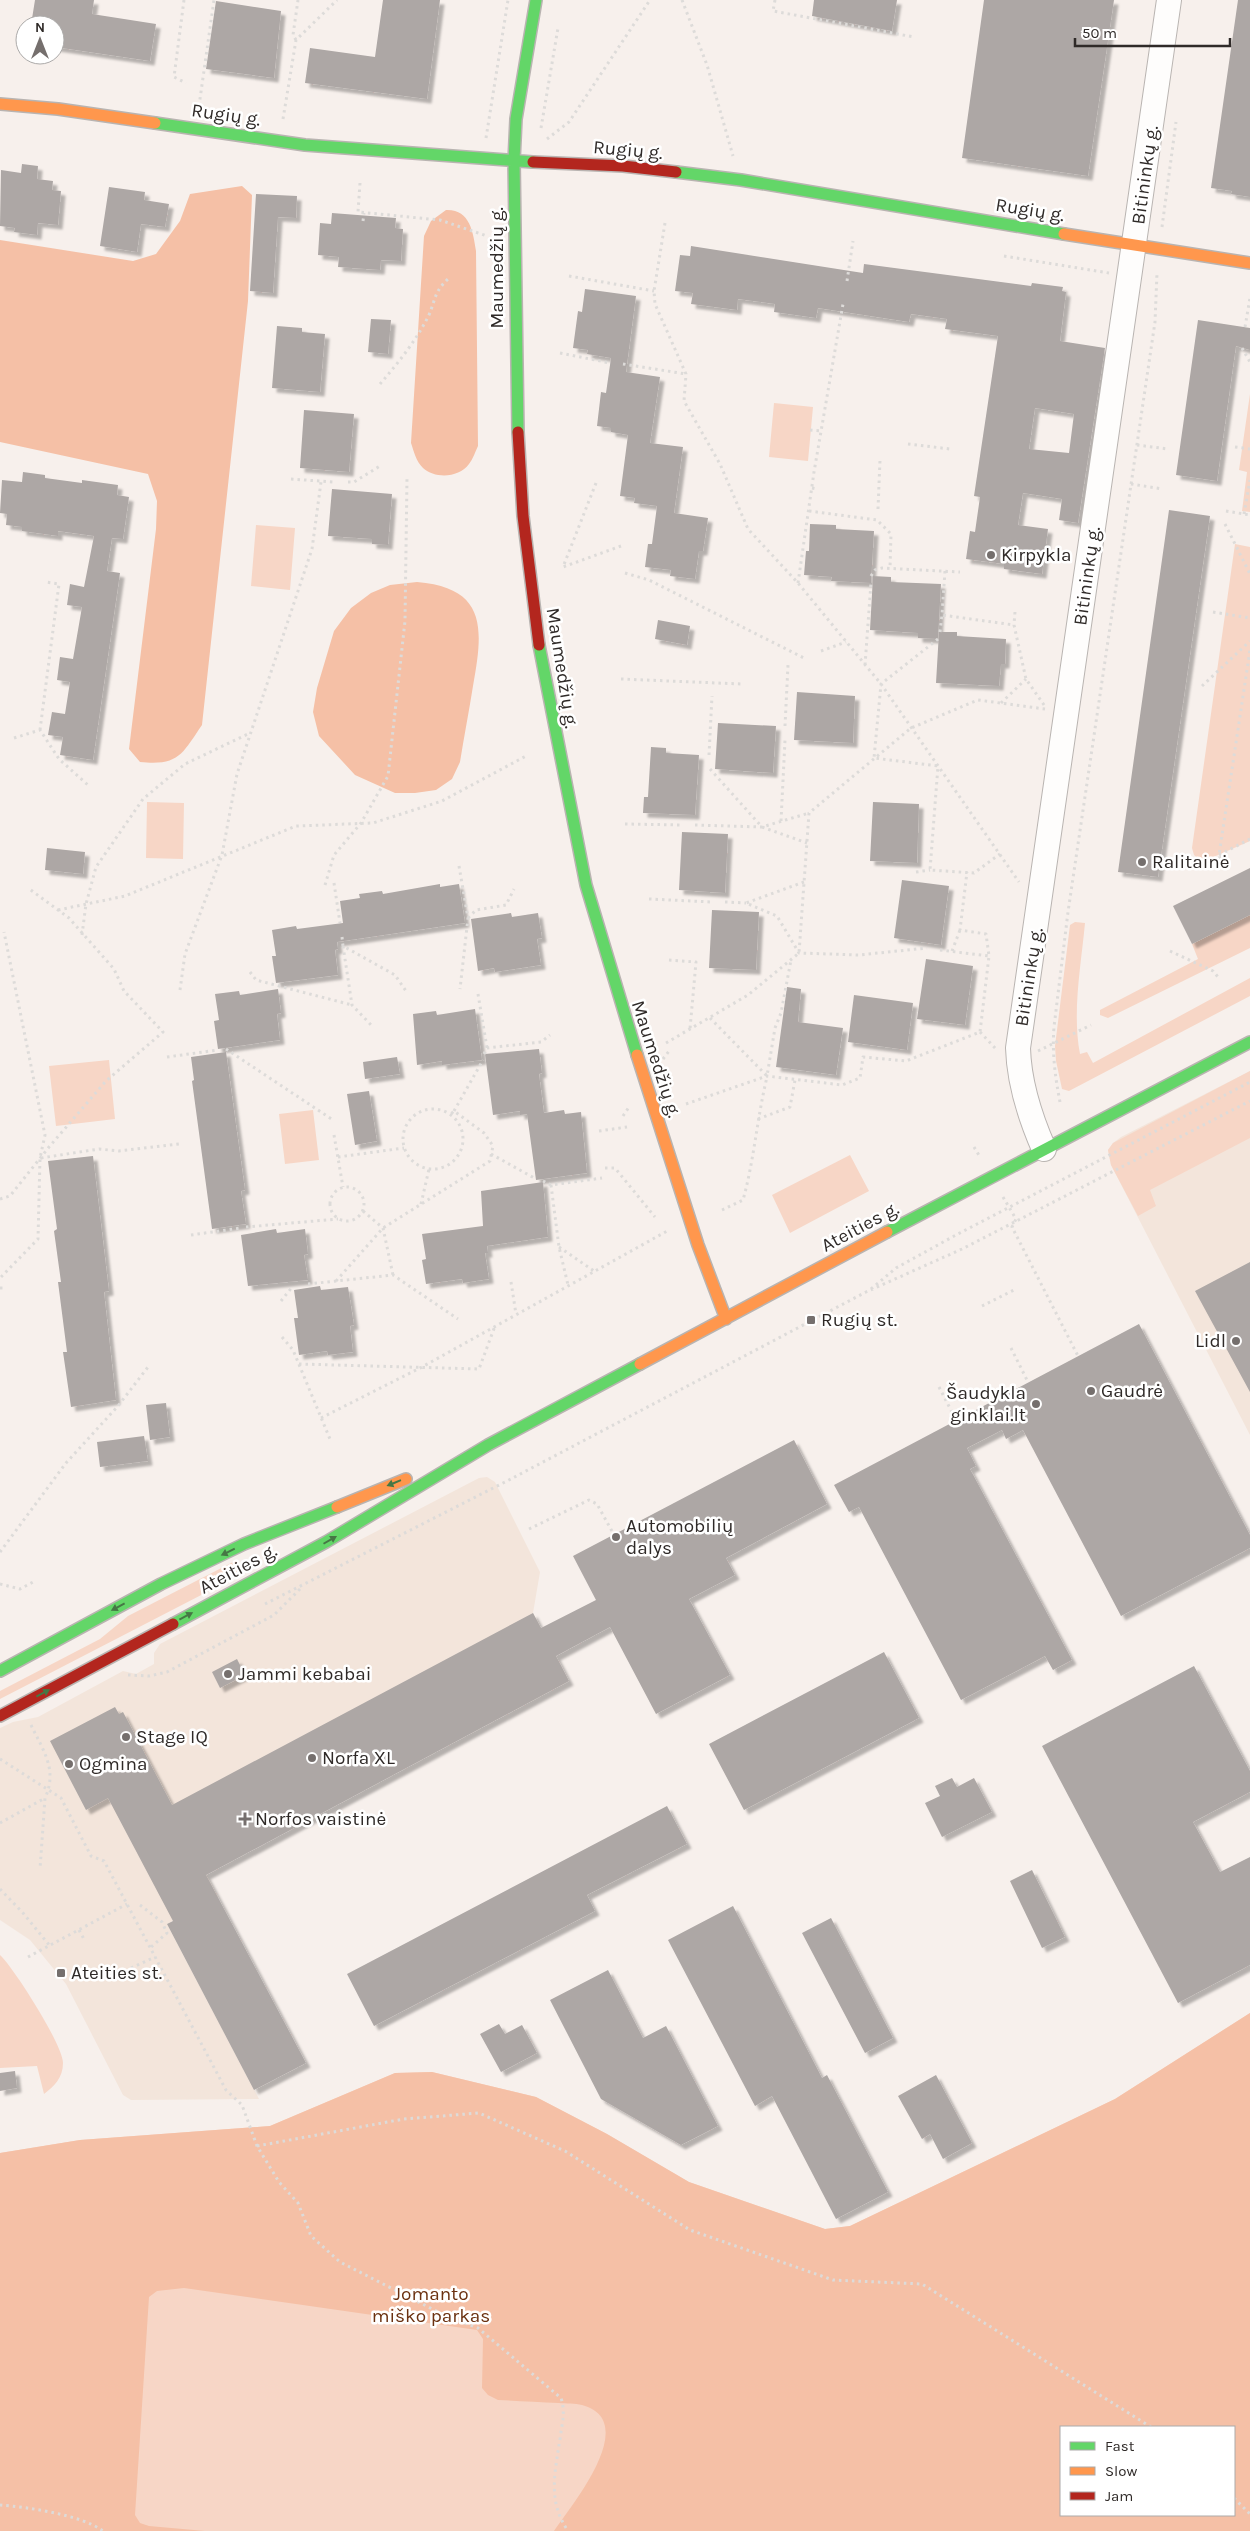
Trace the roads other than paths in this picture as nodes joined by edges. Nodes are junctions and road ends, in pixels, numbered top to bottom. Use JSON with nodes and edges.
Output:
{"nodes":[{"id":1,"x":536,"y":0,"type":"edge"},
{"id":2,"x":1170,"y":0,"type":"edge"},
{"id":3,"x":0,"y":104,"type":"edge"},
{"id":4,"x":514,"y":161,"type":"junction"},
{"id":5,"x":1135,"y":245,"type":"junction"},
{"id":6,"x":1250,"y":263,"type":"edge"},
{"id":7,"x":1250,"y":1042,"type":"edge"},
{"id":8,"x":1044,"y":1149,"type":"junction"},
{"id":9,"x":726,"y":1319,"type":"junction"},
{"id":10,"x":488,"y":1445,"type":"junction"},
{"id":11,"x":255,"y":1568,"type":"dead end"},
{"id":12,"x":256,"y":1580,"type":"junction"},
{"id":13,"x":0,"y":1671,"type":"edge"},
{"id":14,"x":0,"y":1716,"type":"edge"}],
"edges":[{"from":1,"to":4,"type":"street","name":"Maumedžių g."},
{"from":2,"to":5,"type":"street","name":"Bitininkų g."},
{"from":3,"to":4,"type":"street","name":"Rugių g."},
{"from":4,"to":5,"type":"street","name":"Rugių g."},
{"from":4,"to":9,"type":"street","name":"Maumedžių g."},
{"from":5,"to":6,"type":"street","name":"Rugių g."},
{"from":5,"to":8,"type":"street","name":"Bitininkų g."},
{"from":7,"to":8,"type":"street","name":"Ateities g."},
{"from":8,"to":9,"type":"street","name":"Ateities g."},
{"from":9,"to":10,"type":"street","name":"Ateities g."},
{"from":12,"to":10,"type":"street","name":"Ateities g.","one_way":true},
{"from":10,"to":13,"type":"street","name":"Ateities g.","one_way":true},
{"from":11,"to":12,"type":"street"},
{"from":14,"to":12,"type":"street","name":"Ateities g.","one_way":true}]}
